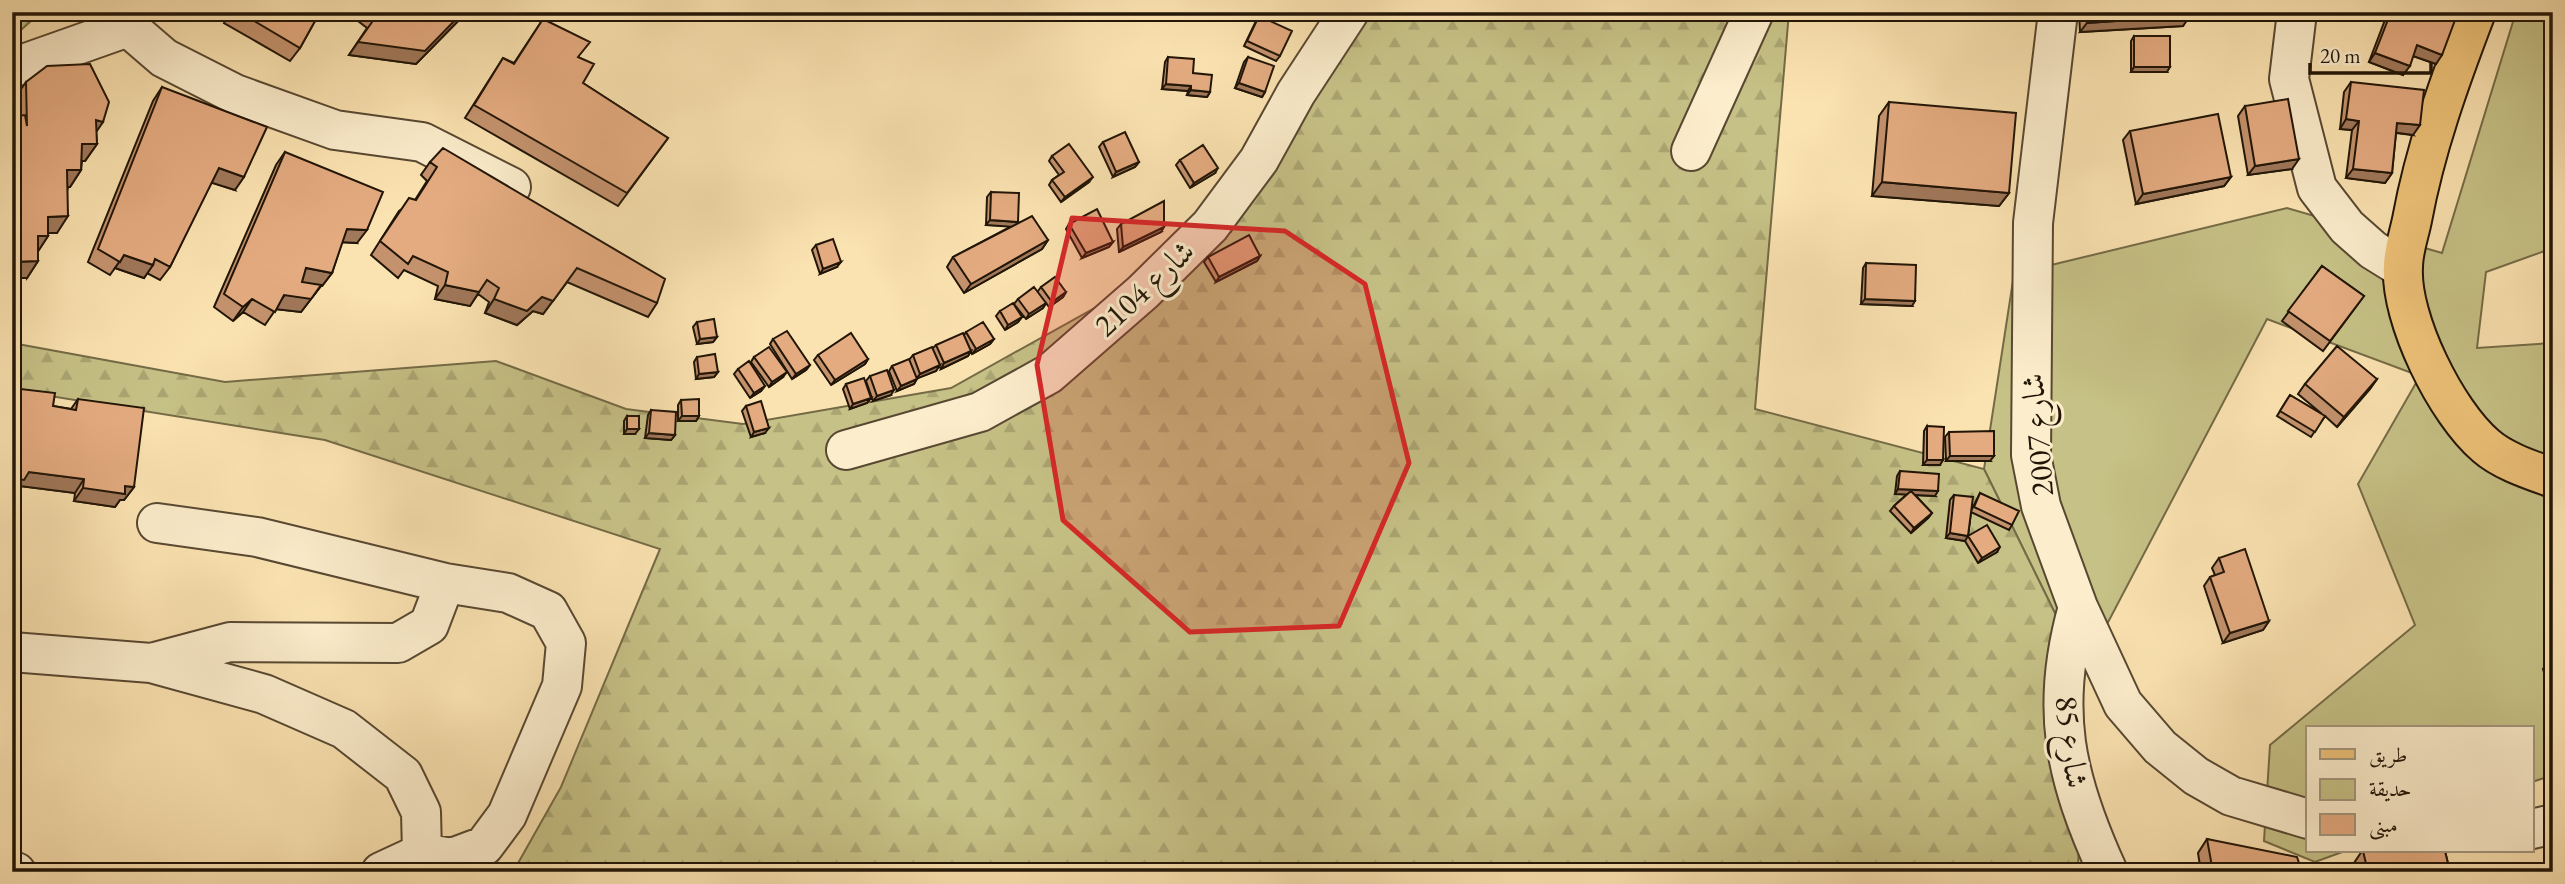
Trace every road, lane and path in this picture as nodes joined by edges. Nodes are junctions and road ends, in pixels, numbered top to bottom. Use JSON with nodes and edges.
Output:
{"nodes":[{"id":1,"x":1349,"y":12,"type":"edge"},
{"id":2,"x":1754,"y":12,"type":"edge"},
{"id":3,"x":2058,"y":12,"type":"edge"},
{"id":4,"x":2297,"y":12,"type":"edge"},
{"id":5,"x":2476,"y":12,"type":"edge"},
{"id":6,"x":124,"y":20,"type":"edge"},
{"id":7,"x":12,"y":68,"type":"edge"},
{"id":8,"x":1691,"y":150,"type":"dead end"},
{"id":9,"x":511,"y":187,"type":"edge"},
{"id":10,"x":2402,"y":268,"type":"junction"},
{"id":11,"x":846,"y":450,"type":"dead end"},
{"id":12,"x":2553,"y":478,"type":"edge"},
{"id":13,"x":158,"y":523,"type":"dead end"},
{"id":14,"x":445,"y":583,"type":"junction"},
{"id":15,"x":2078,"y":607,"type":"junction"},
{"id":16,"x":12,"y":652,"type":"edge"},
{"id":17,"x":151,"y":663,"type":"junction"},
{"id":18,"x":2306,"y":818,"type":"edge"},
{"id":19,"x":2553,"y":824,"type":"edge"},
{"id":20,"x":2534,"y":829,"type":"edge"},
{"id":21,"x":422,"y":853,"type":"junction"},
{"id":22,"x":381,"y":872,"type":"edge"},
{"id":23,"x":2108,"y":872,"type":"edge"}],
"edges":[{"from":1,"to":11,"type":"street","name":"شارع 2104"},
{"from":2,"to":8,"type":"street"},
{"from":3,"to":15,"type":"street","name":"شارع 2007"},
{"from":4,"to":10,"type":"street"},
{"from":5,"to":10,"type":"main road"},
{"from":6,"to":7,"type":"street"},
{"from":6,"to":9,"type":"street"},
{"from":10,"to":12,"type":"main road"},
{"from":13,"to":14,"type":"street"},
{"from":14,"to":17,"type":"street"},
{"from":14,"to":21,"type":"street"},
{"from":15,"to":18,"type":"street","name":"شارع 2007"},
{"from":15,"to":23,"type":"street","name":"شارع 85"},
{"from":16,"to":17,"type":"street"},
{"from":17,"to":21,"type":"street"},
{"from":19,"to":20,"type":"street"},
{"from":21,"to":22,"type":"street"}]}
